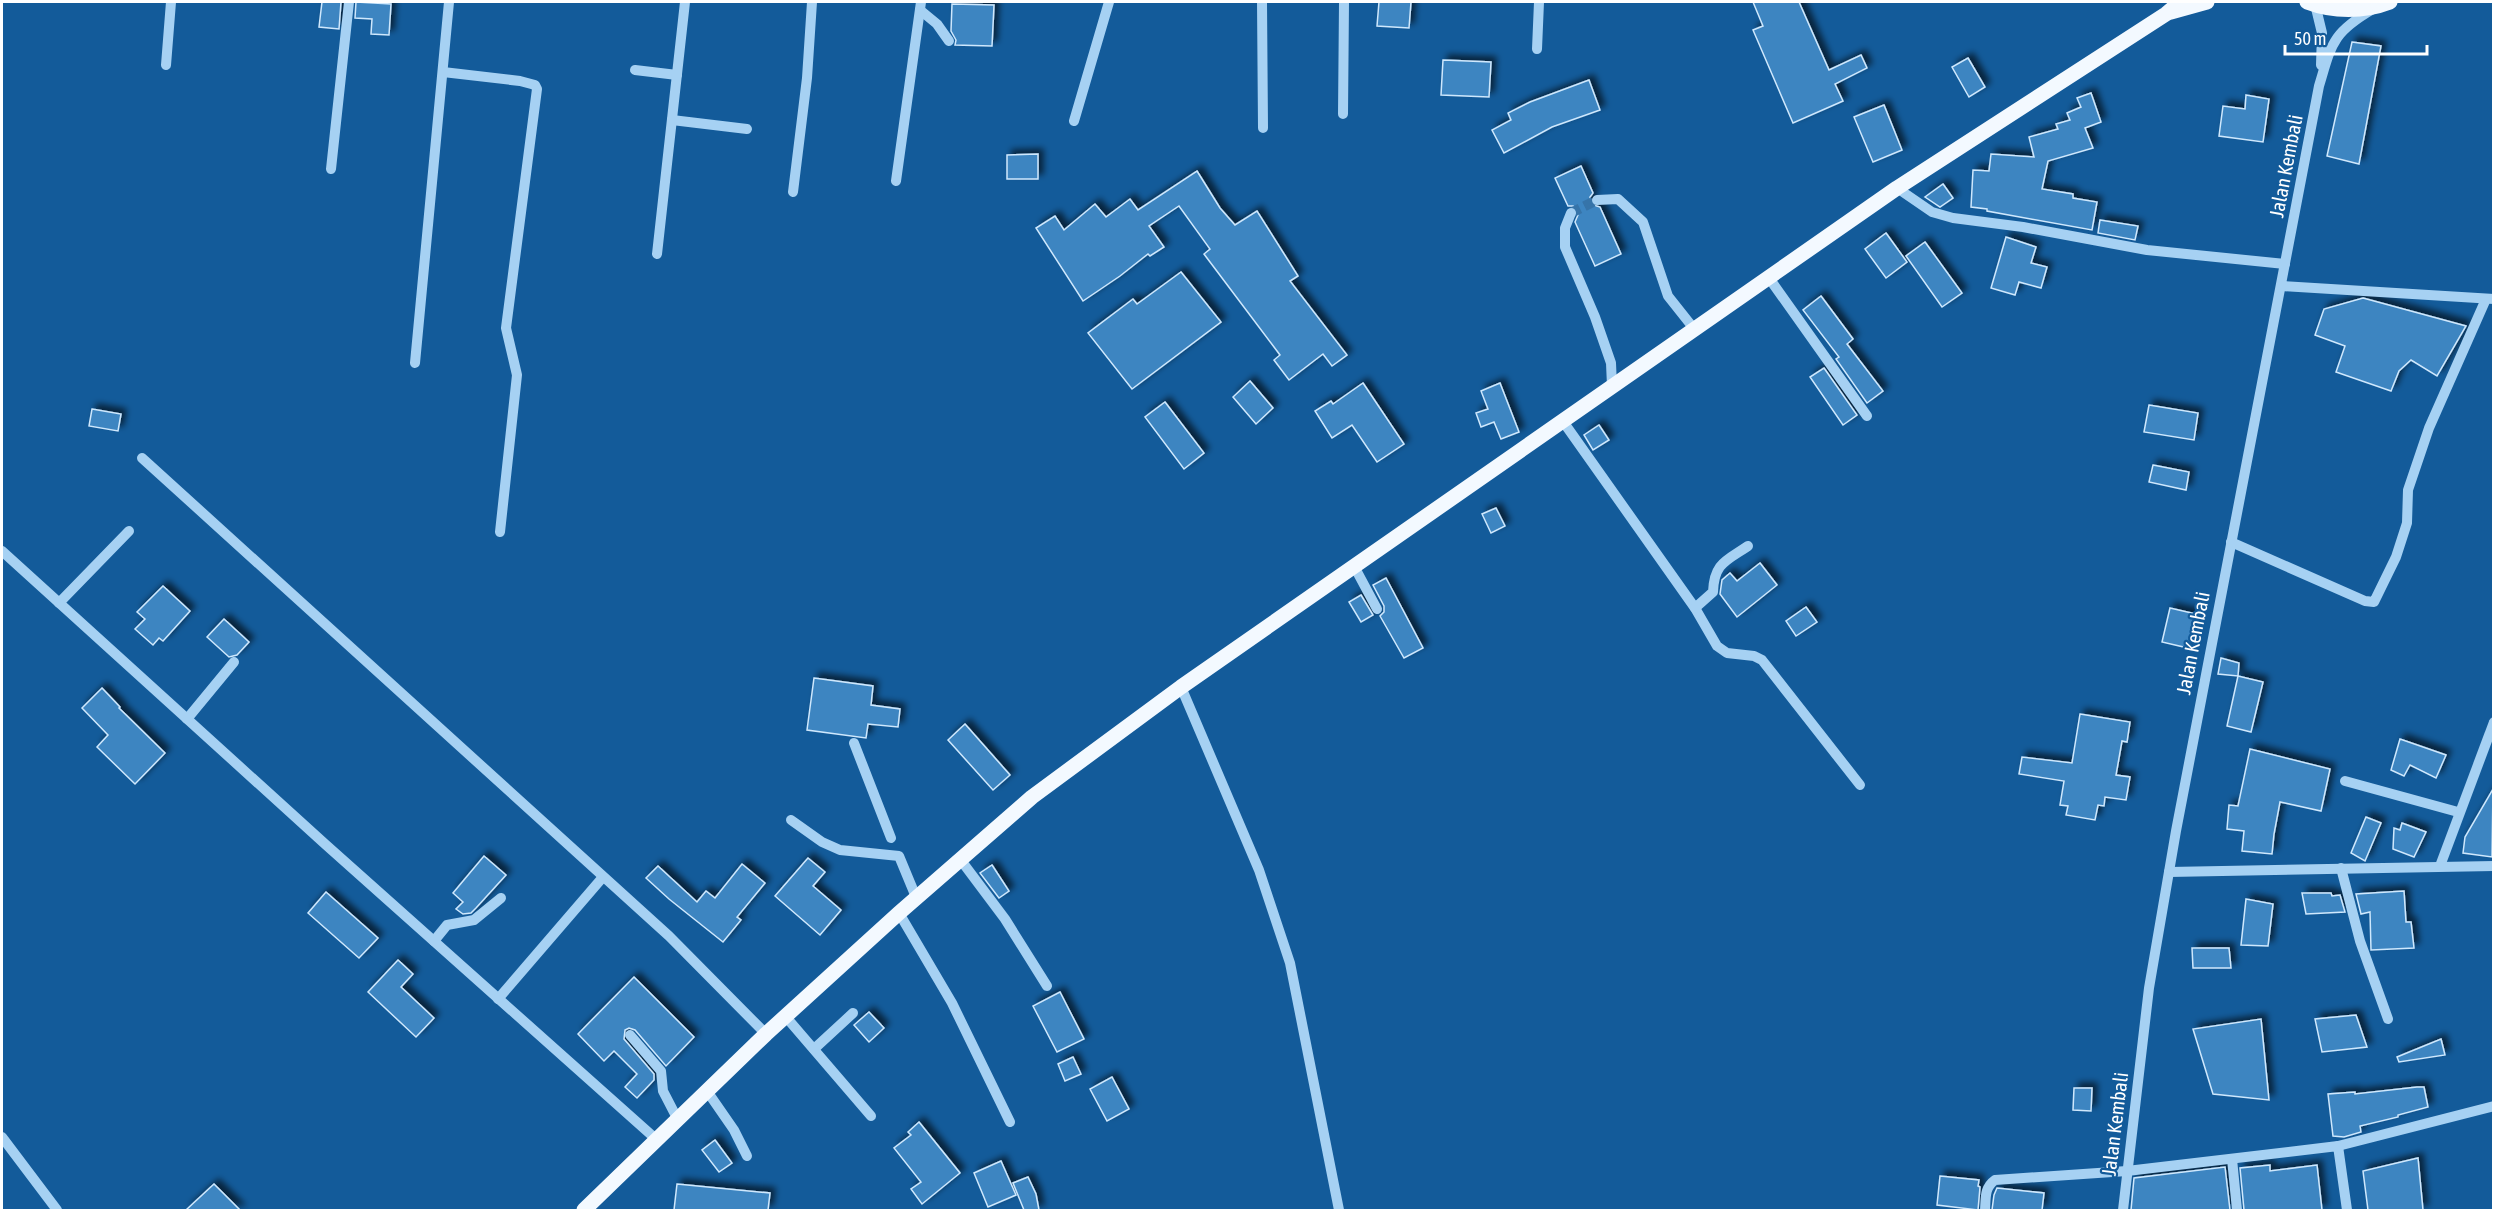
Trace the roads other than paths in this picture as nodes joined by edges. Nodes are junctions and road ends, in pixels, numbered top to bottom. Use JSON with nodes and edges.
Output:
{"nodes":[{"id":1,"x":171,"y":2,"type":"edge"},
{"id":2,"x":349,"y":2,"type":"edge"},
{"id":3,"x":449,"y":2,"type":"edge"},
{"id":4,"x":684,"y":2,"type":"edge"},
{"id":5,"x":812,"y":2,"type":"edge"},
{"id":6,"x":1109,"y":2,"type":"edge"},
{"id":7,"x":1262,"y":2,"type":"edge"},
{"id":8,"x":1344,"y":2,"type":"edge"},
{"id":9,"x":1539,"y":2,"type":"edge"},
{"id":10,"x":2180,"y":2,"type":"edge"},
{"id":11,"x":2207,"y":2,"type":"edge"},
{"id":12,"x":2311,"y":3,"type":"edge"},
{"id":13,"x":2384,"y":4,"type":"edge"},
{"id":14,"x":921,"y":6,"type":"edge"},
{"id":15,"x":2166,"y":14,"type":"junction"},
{"id":16,"x":950,"y":41,"type":"dead end"},
{"id":17,"x":1537,"y":49,"type":"dead end"},
{"id":18,"x":166,"y":65,"type":"dead end"},
{"id":19,"x":635,"y":70,"type":"dead end"},
{"id":20,"x":442,"y":72,"type":"junction"},
{"id":21,"x":677,"y":75,"type":"junction"},
{"id":22,"x":2319,"y":86,"type":"junction"},
{"id":23,"x":1343,"y":114,"type":"dead end"},
{"id":24,"x":672,"y":120,"type":"junction"},
{"id":25,"x":1074,"y":121,"type":"dead end"},
{"id":26,"x":1263,"y":128,"type":"dead end"},
{"id":27,"x":747,"y":129,"type":"dead end"},
{"id":28,"x":331,"y":169,"type":"dead end"},
{"id":29,"x":896,"y":181,"type":"dead end"},
{"id":30,"x":1897,"y":188,"type":"junction"},
{"id":31,"x":793,"y":192,"type":"dead end"},
{"id":32,"x":1597,"y":200,"type":"tunnel mouth"},
{"id":33,"x":1571,"y":213,"type":"dead end"},
{"id":34,"x":657,"y":254,"type":"dead end"},
{"id":35,"x":2285,"y":264,"type":"junction"},
{"id":36,"x":1769,"y":279,"type":"junction"},
{"id":37,"x":2282,"y":286,"type":"junction"},
{"id":38,"x":2490,"y":299,"type":"edge"},
{"id":39,"x":1695,"y":330,"type":"junction"},
{"id":40,"x":415,"y":363,"type":"dead end"},
{"id":41,"x":1612,"y":386,"type":"junction"},
{"id":42,"x":1867,"y":416,"type":"dead end"},
{"id":43,"x":1562,"y":420,"type":"junction"},
{"id":44,"x":142,"y":458,"type":"dead end"},
{"id":45,"x":129,"y":531,"type":"dead end"},
{"id":46,"x":500,"y":532,"type":"dead end"},
{"id":47,"x":2231,"y":542,"type":"junction"},
{"id":48,"x":1748,"y":546,"type":"dead end"},
{"id":49,"x":2,"y":551,"type":"edge"},
{"id":50,"x":1354,"y":566,"type":"junction"},
{"id":51,"x":59,"y":603,"type":"junction"},
{"id":52,"x":1695,"y":608,"type":"junction"},
{"id":53,"x":1377,"y":609,"type":"dead end"},
{"id":54,"x":234,"y":662,"type":"dead end"},
{"id":55,"x":1181,"y":687,"type":"junction"},
{"id":56,"x":187,"y":719,"type":"junction"},
{"id":57,"x":2493,"y":722,"type":"edge"},
{"id":58,"x":854,"y":743,"type":"dead end"},
{"id":59,"x":2345,"y":781,"type":"dead end"},
{"id":60,"x":1860,"y":785,"type":"dead end"},
{"id":61,"x":2458,"y":812,"type":"junction"},
{"id":62,"x":791,"y":820,"type":"dead end"},
{"id":63,"x":899,"y":856,"type":"junction"},
{"id":64,"x":960,"y":860,"type":"junction"},
{"id":65,"x":2440,"y":866,"type":"junction"},
{"id":66,"x":2493,"y":866,"type":"edge"},
{"id":67,"x":2341,"y":868,"type":"junction"},
{"id":68,"x":2169,"y":872,"type":"junction"},
{"id":69,"x":603,"y":877,"type":"junction"},
{"id":70,"x":916,"y":897,"type":"junction"},
{"id":71,"x":501,"y":898,"type":"dead end"},
{"id":72,"x":899,"y":913,"type":"junction"},
{"id":73,"x":434,"y":941,"type":"junction"},
{"id":74,"x":1047,"y":986,"type":"dead end"},
{"id":75,"x":498,"y":999,"type":"junction"},
{"id":76,"x":853,"y":1013,"type":"dead end"},
{"id":77,"x":786,"y":1017,"type":"junction"},
{"id":78,"x":2388,"y":1019,"type":"dead end"},
{"id":79,"x":766,"y":1034,"type":"junction"},
{"id":80,"x":630,"y":1035,"type":"dead end"},
{"id":81,"x":814,"y":1049,"type":"junction"},
{"id":82,"x":707,"y":1091,"type":"junction"},
{"id":83,"x":2493,"y":1106,"type":"edge"},
{"id":84,"x":871,"y":1116,"type":"dead end"},
{"id":85,"x":678,"y":1120,"type":"junction"},
{"id":86,"x":1010,"y":1122,"type":"dead end"},
{"id":87,"x":2,"y":1137,"type":"edge"},
{"id":88,"x":657,"y":1140,"type":"junction"},
{"id":89,"x":2338,"y":1146,"type":"junction"},
{"id":90,"x":747,"y":1156,"type":"dead end"},
{"id":91,"x":2232,"y":1159,"type":"junction"},
{"id":92,"x":2127,"y":1171,"type":"junction"},
{"id":93,"x":57,"y":1210,"type":"edge"},
{"id":94,"x":584,"y":1210,"type":"edge"},
{"id":95,"x":1340,"y":1210,"type":"edge"},
{"id":96,"x":1985,"y":1210,"type":"edge"},
{"id":97,"x":2122,"y":1210,"type":"edge"},
{"id":98,"x":2237,"y":1210,"type":"edge"},
{"id":99,"x":2347,"y":1210,"type":"edge"}],
"edges":[{"from":1,"to":18,"type":"street"},
{"from":2,"to":28,"type":"street"},
{"from":3,"to":20,"type":"street"},
{"from":4,"to":21,"type":"street"},
{"from":5,"to":31,"type":"street"},
{"from":6,"to":25,"type":"street"},
{"from":7,"to":26,"type":"street"},
{"from":8,"to":23,"type":"street"},
{"from":9,"to":17,"type":"street"},
{"from":10,"to":15,"type":"main road"},
{"from":11,"to":15,"type":"main road"},
{"from":12,"to":13,"type":"main road"},
{"from":12,"to":22,"type":"street"},
{"from":13,"to":22,"type":"street"},
{"from":14,"to":16,"type":"street"},
{"from":14,"to":29,"type":"street"},
{"from":15,"to":30,"type":"main road"},
{"from":19,"to":21,"type":"street"},
{"from":20,"to":40,"type":"street"},
{"from":20,"to":46,"type":"street"},
{"from":21,"to":24,"type":"street"},
{"from":22,"to":35,"type":"street","name":"Jalan Kembali"},
{"from":24,"to":27,"type":"street"},
{"from":24,"to":34,"type":"street"},
{"from":30,"to":35,"type":"street"},
{"from":30,"to":36,"type":"main road"},
{"from":32,"to":39,"type":"street"},
{"from":33,"to":41,"type":"street"},
{"from":35,"to":37,"type":"street","name":"Jalan Kembali"},
{"from":36,"to":39,"type":"main road"},
{"from":36,"to":42,"type":"street"},
{"from":37,"to":38,"type":"street"},
{"from":37,"to":47,"type":"street","name":"Jalan Kembali"},
{"from":38,"to":47,"type":"street"},
{"from":39,"to":41,"type":"main road"},
{"from":41,"to":43,"type":"main road"},
{"from":43,"to":50,"type":"main road"},
{"from":43,"to":52,"type":"street"},
{"from":44,"to":69,"type":"street"},
{"from":45,"to":51,"type":"street"},
{"from":47,"to":68,"type":"street","name":"Jalan Kembali"},
{"from":48,"to":52,"type":"street"},
{"from":49,"to":51,"type":"street"},
{"from":50,"to":53,"type":"street"},
{"from":50,"to":55,"type":"main road"},
{"from":51,"to":56,"type":"street"},
{"from":52,"to":60,"type":"street"},
{"from":54,"to":56,"type":"street"},
{"from":55,"to":64,"type":"main road"},
{"from":55,"to":95,"type":"street"},
{"from":56,"to":73,"type":"street"},
{"from":57,"to":61,"type":"street"},
{"from":58,"to":63,"type":"street"},
{"from":59,"to":61,"type":"street"},
{"from":61,"to":65,"type":"street"},
{"from":62,"to":63,"type":"street"},
{"from":63,"to":70,"type":"street"},
{"from":64,"to":70,"type":"main road"},
{"from":64,"to":74,"type":"street"},
{"from":65,"to":66,"type":"street"},
{"from":65,"to":67,"type":"street"},
{"from":67,"to":68,"type":"street"},
{"from":67,"to":78,"type":"street"},
{"from":68,"to":92,"type":"street","name":"Jalan Kembali"},
{"from":69,"to":75,"type":"street"},
{"from":69,"to":79,"type":"street"},
{"from":70,"to":72,"type":"main road"},
{"from":71,"to":73,"type":"street"},
{"from":72,"to":77,"type":"main road"},
{"from":72,"to":86,"type":"street"},
{"from":73,"to":75,"type":"street"},
{"from":75,"to":88,"type":"street"},
{"from":76,"to":81,"type":"street"},
{"from":77,"to":79,"type":"main road"},
{"from":77,"to":81,"type":"street"},
{"from":79,"to":82,"type":"main road"},
{"from":80,"to":85,"type":"street"},
{"from":81,"to":84,"type":"street"},
{"from":82,"to":85,"type":"main road"},
{"from":82,"to":90,"type":"street"},
{"from":83,"to":89,"type":"street"},
{"from":85,"to":88,"type":"main road"},
{"from":87,"to":93,"type":"street"},
{"from":88,"to":94,"type":"main road"},
{"from":89,"to":91,"type":"street"},
{"from":89,"to":99,"type":"street"},
{"from":91,"to":92,"type":"street"},
{"from":91,"to":98,"type":"street"},
{"from":92,"to":96,"type":"street"},
{"from":92,"to":97,"type":"street","name":"Jalan Kembali"}]}
